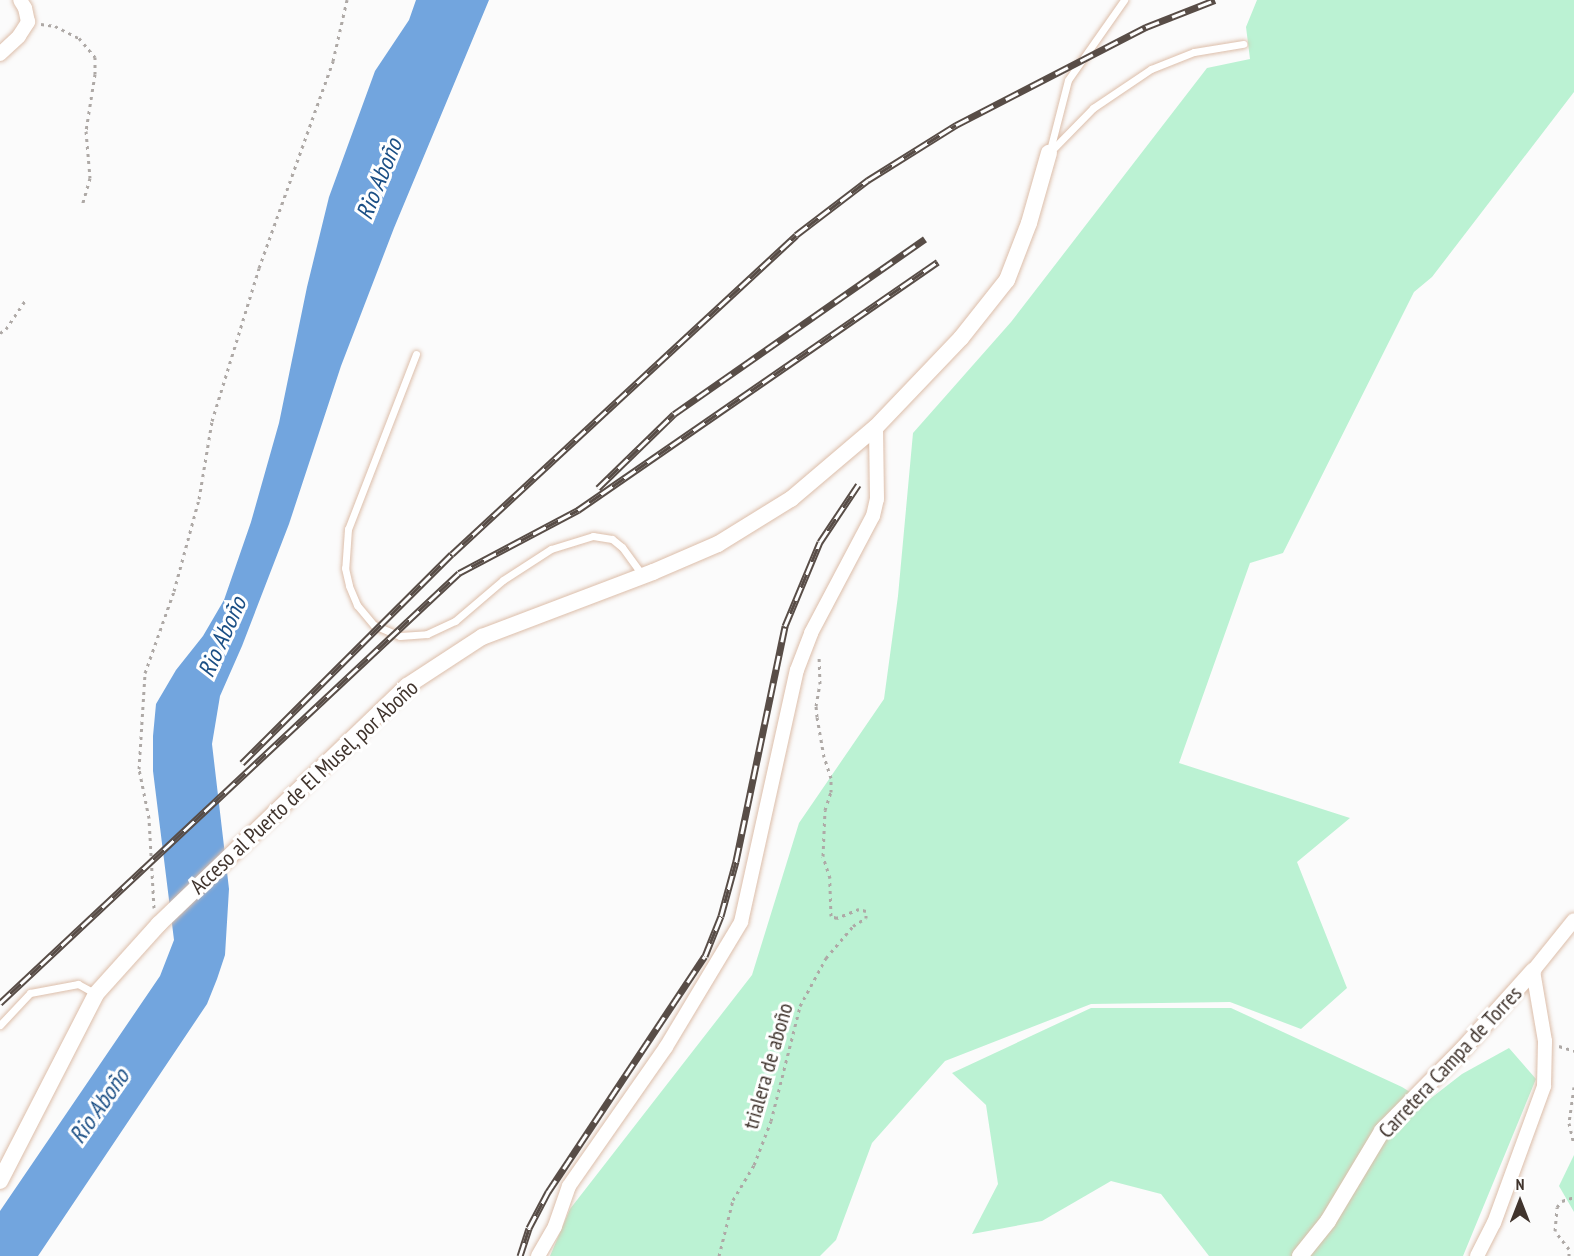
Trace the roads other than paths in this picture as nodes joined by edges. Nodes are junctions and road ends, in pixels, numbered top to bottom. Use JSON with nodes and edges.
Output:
{"nodes":[{"id":1,"x":20,"y":0,"type":"edge"},
{"id":2,"x":1124,"y":0,"type":"edge"},
{"id":3,"x":1242,"y":44,"type":"dead end"},
{"id":4,"x":0,"y":54,"type":"edge"},
{"id":5,"x":1050,"y":153,"type":"junction"},
{"id":6,"x":416,"y":354,"type":"dead end"},
{"id":7,"x":876,"y":427,"type":"junction"},
{"id":8,"x":643,"y":576,"type":"junction"},
{"id":9,"x":1574,"y":920,"type":"edge"},
{"id":10,"x":1538,"y":965,"type":"junction"},
{"id":11,"x":96,"y":994,"type":"junction"},
{"id":12,"x":0,"y":1025,"type":"edge"},
{"id":13,"x":0,"y":1181,"type":"edge"},
{"id":14,"x":538,"y":1256,"type":"edge"},
{"id":15,"x":1300,"y":1256,"type":"edge"},
{"id":16,"x":1477,"y":1256,"type":"edge"}],
"edges":[{"from":1,"to":4,"type":"street"},
{"from":2,"to":5,"type":"lane","name":"Acceso al Puerto de El Musel, por Aboño"},
{"from":3,"to":5,"type":"lane"},
{"from":5,"to":7,"type":"street","name":"Acceso al Puerto de El Musel, por Aboño"},
{"from":6,"to":8,"type":"lane"},
{"from":7,"to":8,"type":"street","name":"Acceso al Puerto de El Musel, por Aboño"},
{"from":7,"to":14,"type":"street"},
{"from":8,"to":11,"type":"street","name":"Acceso al Puerto de El Musel, por Aboño"},
{"from":9,"to":10,"type":"street"},
{"from":10,"to":15,"type":"street","name":"Carretera Campa de Torres"},
{"from":10,"to":16,"type":"street"},
{"from":11,"to":12,"type":"lane"},
{"from":11,"to":13,"type":"street","name":"Acceso al Puerto de El Musel, por Aboño"}]}
